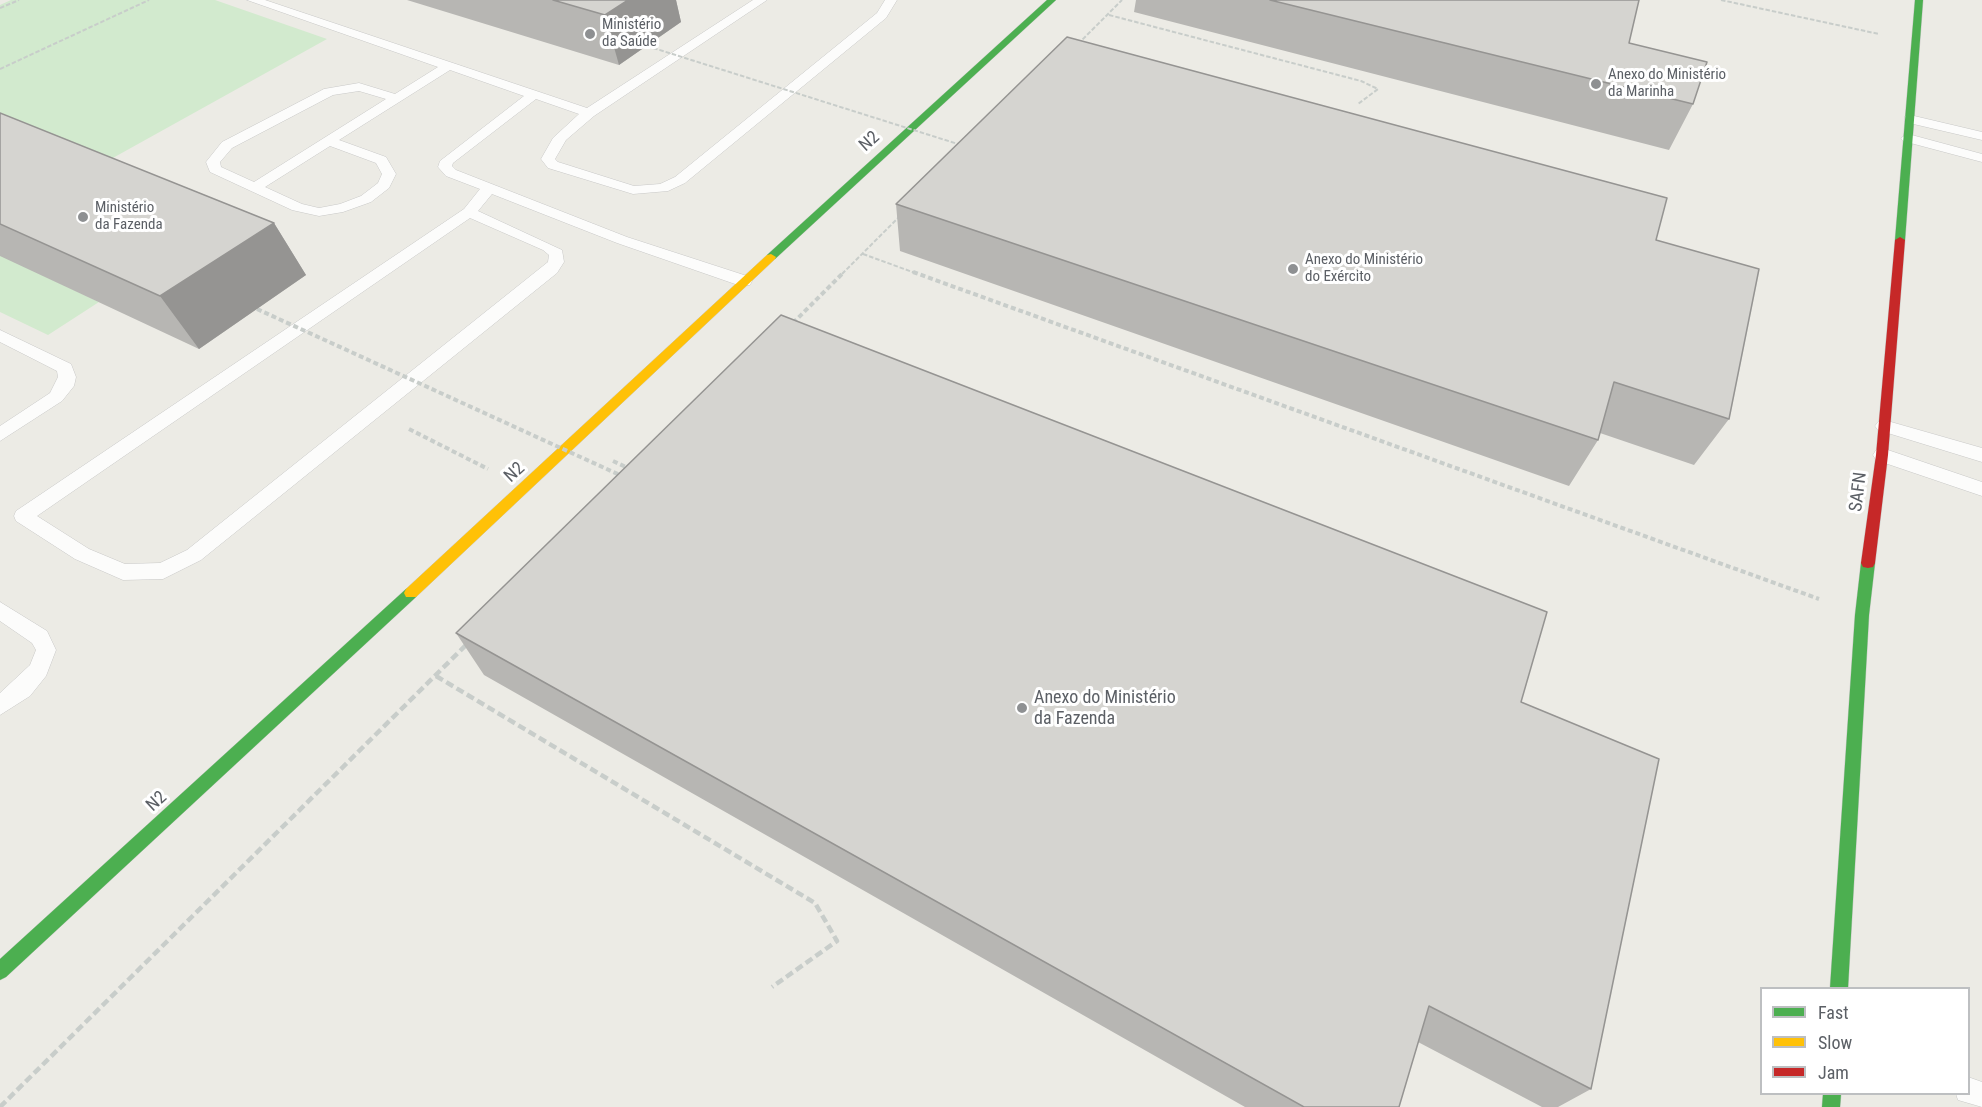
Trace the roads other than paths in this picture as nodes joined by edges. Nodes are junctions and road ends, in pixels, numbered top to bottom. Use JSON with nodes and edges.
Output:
{"nodes":[{"id":1,"x":253,"y":0,"type":"edge"},
{"id":2,"x":761,"y":0,"type":"edge"},
{"id":3,"x":891,"y":0,"type":"edge"},
{"id":4,"x":1053,"y":0,"type":"edge"},
{"id":5,"x":1919,"y":0,"type":"edge"},
{"id":6,"x":448,"y":66,"type":"junction"},
{"id":7,"x":532,"y":96,"type":"junction"},
{"id":8,"x":396,"y":98,"type":"junction"},
{"id":9,"x":588,"y":113,"type":"junction"},
{"id":10,"x":1910,"y":119,"type":"junction"},
{"id":11,"x":1982,"y":136,"type":"edge"},
{"id":12,"x":1908,"y":138,"type":"junction"},
{"id":13,"x":329,"y":141,"type":"junction"},
{"id":14,"x":1982,"y":158,"type":"edge"},
{"id":15,"x":255,"y":188,"type":"junction"},
{"id":16,"x":488,"y":189,"type":"junction"},
{"id":17,"x":469,"y":212,"type":"junction"},
{"id":18,"x":744,"y":281,"type":"junction"},
{"id":19,"x":0,"y":335,"type":"edge"},
{"id":20,"x":1884,"y":426,"type":"junction"},
{"id":21,"x":0,"y":435,"type":"edge"},
{"id":22,"x":1882,"y":455,"type":"junction"},
{"id":23,"x":1982,"y":455,"type":"edge"},
{"id":24,"x":1982,"y":489,"type":"edge"},
{"id":25,"x":5,"y":613,"type":"edge"},
{"id":26,"x":0,"y":706,"type":"edge"},
{"id":27,"x":0,"y":971,"type":"edge"},
{"id":28,"x":1839,"y":987,"type":"edge"}],
"edges":[{"from":1,"to":6,"type":"lane"},
{"from":2,"to":9,"type":"lane"},
{"from":3,"to":9,"type":"lane"},
{"from":4,"to":18,"type":"street","name":"N2"},
{"from":5,"to":10,"type":"street","name":"SAFN"},
{"from":6,"to":7,"type":"lane"},
{"from":6,"to":8,"type":"lane"},
{"from":7,"to":9,"type":"lane"},
{"from":7,"to":16,"type":"lane"},
{"from":8,"to":13,"type":"lane"},
{"from":8,"to":15,"type":"lane"},
{"from":10,"to":11,"type":"lane"},
{"from":10,"to":12,"type":"street","name":"SAFN"},
{"from":12,"to":14,"type":"lane"},
{"from":12,"to":20,"type":"street","name":"SAFN"},
{"from":13,"to":15,"type":"lane"},
{"from":13,"to":15,"type":"lane"},
{"from":16,"to":17,"type":"lane"},
{"from":16,"to":18,"type":"lane"},
{"from":17,"to":17,"type":"lane"},
{"from":18,"to":27,"type":"street","name":"N2"},
{"from":19,"to":21,"type":"lane"},
{"from":20,"to":22,"type":"street","name":"SAFN"},
{"from":20,"to":23,"type":"lane"},
{"from":22,"to":24,"type":"lane"},
{"from":22,"to":28,"type":"street","name":"SAFN"},
{"from":25,"to":26,"type":"lane"}]}
